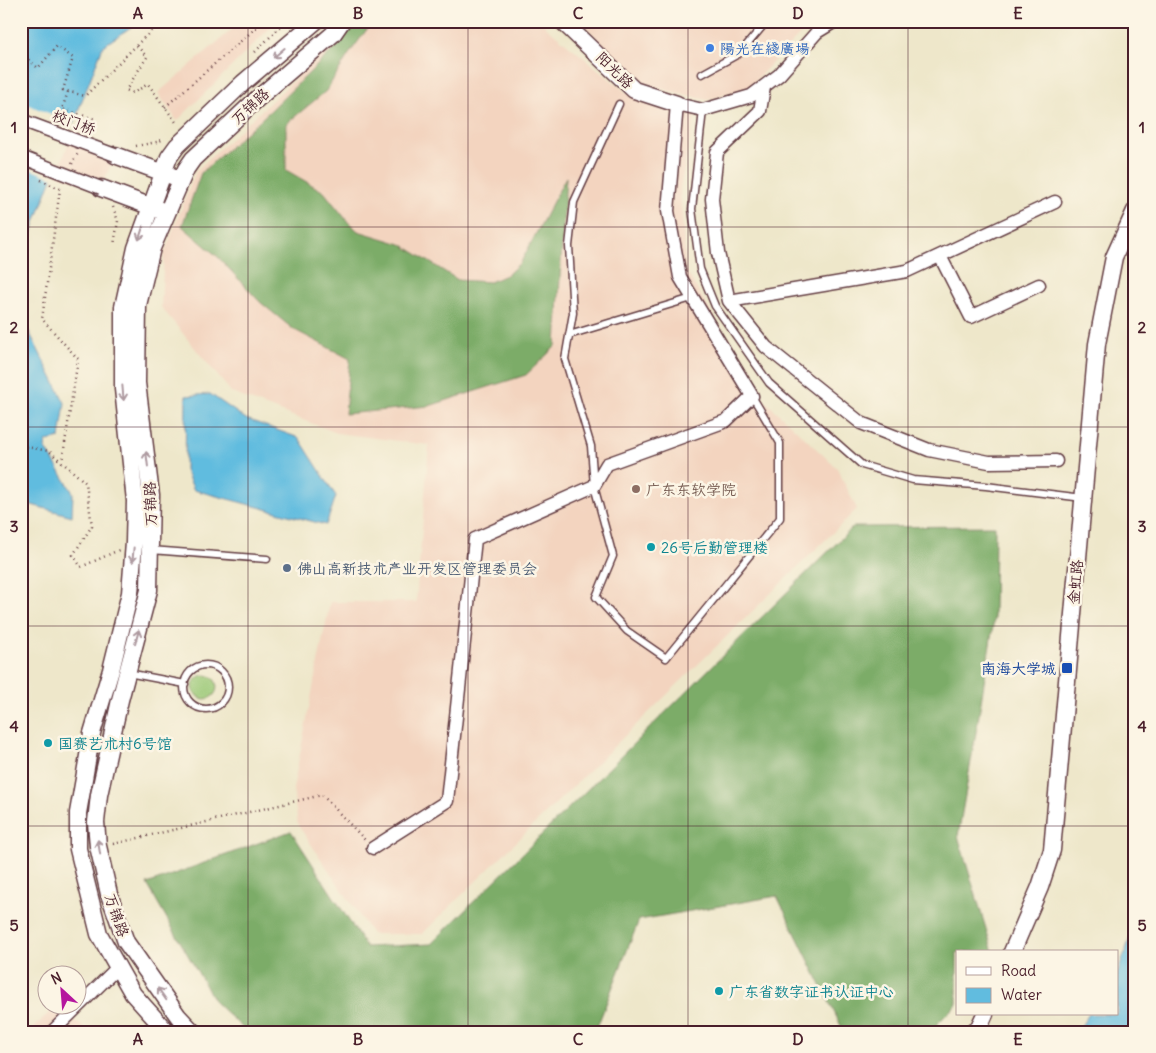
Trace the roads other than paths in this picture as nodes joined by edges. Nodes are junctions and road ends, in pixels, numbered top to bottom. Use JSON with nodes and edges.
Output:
{"nodes":[{"id":1,"x":316,"y":21,"type":"edge"},
{"id":2,"x":342,"y":21,"type":"edge"},
{"id":3,"x":562,"y":21,"type":"edge"},
{"id":4,"x":767,"y":21,"type":"edge"},
{"id":5,"x":835,"y":21,"type":"edge"},
{"id":6,"x":702,"y":74,"type":"dead end"},
{"id":7,"x":764,"y":87,"type":"junction"},
{"id":8,"x":619,"y":104,"type":"dead end"},
{"id":9,"x":677,"y":104,"type":"junction"},
{"id":10,"x":703,"y":110,"type":"junction"},
{"id":11,"x":21,"y":120,"type":"edge"},
{"id":12,"x":115,"y":155,"type":"joint"},
{"id":13,"x":21,"y":157,"type":"edge"},
{"id":14,"x":162,"y":172,"type":"junction"},
{"id":15,"x":181,"y":179,"type":"junction"},
{"id":16,"x":105,"y":195,"type":"joint"},
{"id":17,"x":1055,"y":202,"type":"dead end"},
{"id":18,"x":150,"y":206,"type":"junction"},
{"id":19,"x":1135,"y":211,"type":"edge"},
{"id":20,"x":167,"y":212,"type":"junction"},
{"id":21,"x":940,"y":256,"type":"junction"},
{"id":22,"x":1039,"y":285,"type":"dead end"},
{"id":23,"x":692,"y":298,"type":"junction"},
{"id":24,"x":729,"y":301,"type":"junction"},
{"id":25,"x":569,"y":335,"type":"junction"},
{"id":26,"x":752,"y":396,"type":"junction"},
{"id":27,"x":1056,"y":461,"type":"dead end"},
{"id":28,"x":594,"y":486,"type":"junction"},
{"id":29,"x":1083,"y":498,"type":"junction"},
{"id":30,"x":150,"y":550,"type":"junction"},
{"id":31,"x":267,"y":559,"type":"dead end"},
{"id":32,"x":119,"y":671,"type":"junction"},
{"id":33,"x":185,"y":684,"type":"junction"},
{"id":34,"x":373,"y":848,"type":"road end"},
{"id":35,"x":1013,"y":950,"type":"edge"},
{"id":36,"x":118,"y":966,"type":"junction"},
{"id":37,"x":984,"y":1016,"type":"edge"},
{"id":38,"x":52,"y":1032,"type":"edge"},
{"id":39,"x":168,"y":1032,"type":"edge"},
{"id":40,"x":193,"y":1032,"type":"edge"},
{"id":41,"x":973,"y":1032,"type":"edge"}],
"edges":[{"from":1,"to":14,"type":"street","name":"万锦路","one_way":true},
{"from":2,"to":15,"type":"street","name":"万锦路"},
{"from":3,"to":9,"type":"street","name":"阳光路"},
{"from":4,"to":6,"type":"lane"},
{"from":5,"to":7,"type":"street"},
{"from":7,"to":10,"type":"street"},
{"from":7,"to":24,"type":"street"},
{"from":8,"to":25,"type":"lane"},
{"from":9,"to":10,"type":"street"},
{"from":9,"to":23,"type":"street"},
{"from":10,"to":29,"type":"lane"},
{"from":11,"to":12,"type":"street","name":"校门桥","bridge":true},
{"from":12,"to":14,"type":"street"},
{"from":13,"to":16,"type":"street","bridge":true},
{"from":14,"to":15,"type":"street"},
{"from":14,"to":18,"type":"street","name":"万锦路"},
{"from":15,"to":20,"type":"street","name":"万锦路"},
{"from":16,"to":18,"type":"street"},
{"from":17,"to":21,"type":"street"},
{"from":18,"to":20,"type":"street"},
{"from":18,"to":32,"type":"street","name":"万锦路","one_way":true},
{"from":19,"to":29,"type":"street","name":"金虹路"},
{"from":30,"to":20,"type":"street","name":"万锦路","one_way":true},
{"from":21,"to":22,"type":"street"},
{"from":21,"to":24,"type":"street"},
{"from":23,"to":25,"type":"lane"},
{"from":23,"to":26,"type":"street"},
{"from":24,"to":27,"type":"street"},
{"from":25,"to":28,"type":"lane"},
{"from":26,"to":28,"type":"street"},
{"from":26,"to":28,"type":"lane"},
{"from":28,"to":34,"type":"street"},
{"from":29,"to":35,"type":"street","name":"金虹路"},
{"from":30,"to":31,"type":"lane"},
{"from":32,"to":30,"type":"street","name":"万锦路","one_way":true},
{"from":32,"to":33,"type":"lane"},
{"from":32,"to":36,"type":"street","name":"万锦路"},
{"from":40,"to":32,"type":"street","name":"万锦路","one_way":true},
{"from":33,"to":33,"type":"lane"},
{"from":36,"to":38,"type":"street"},
{"from":36,"to":39,"type":"street","name":"万锦路"},
{"from":37,"to":41,"type":"street"}]}
